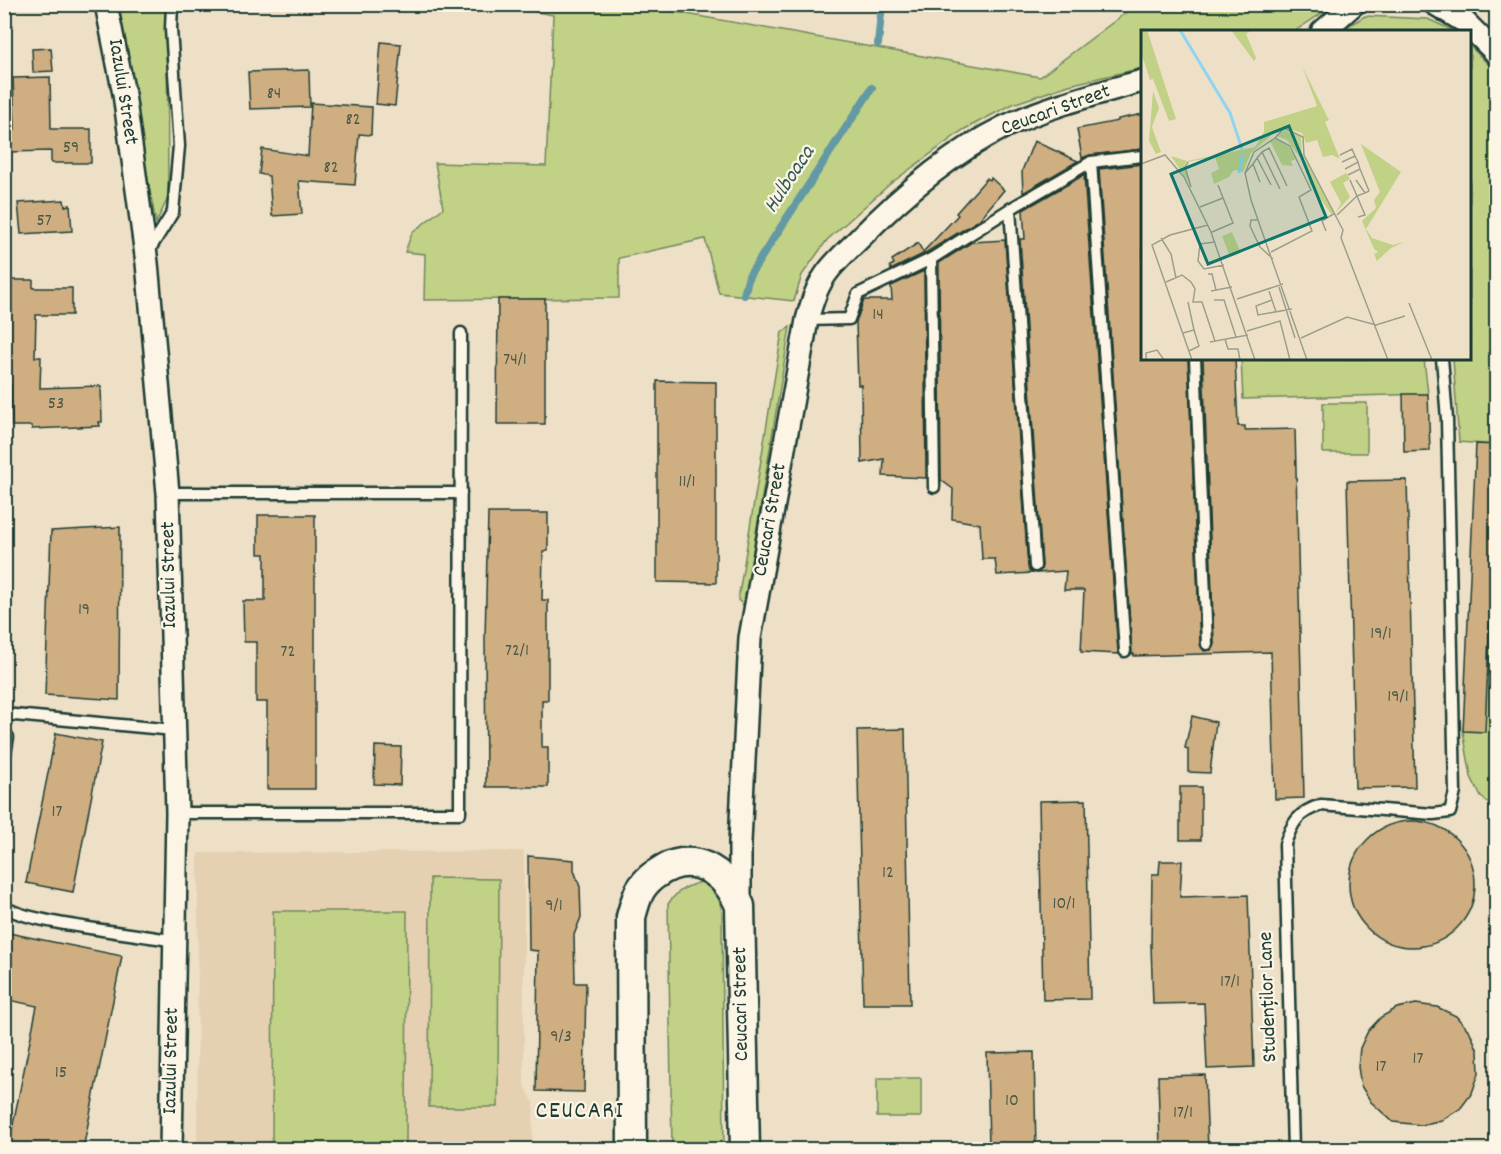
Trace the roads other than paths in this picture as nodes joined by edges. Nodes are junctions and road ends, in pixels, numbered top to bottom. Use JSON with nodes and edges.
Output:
{"nodes":[{"id":1,"x":106,"y":4,"type":"edge"},
{"id":2,"x":172,"y":4,"type":"edge"},
{"id":3,"x":1354,"y":4,"type":"edge"},
{"id":4,"x":1435,"y":4,"type":"edge"},
{"id":5,"x":1324,"y":30,"type":"edge"},
{"id":6,"x":1497,"y":53,"type":"edge"},
{"id":7,"x":1141,"y":82,"type":"edge"},
{"id":8,"x":1141,"y":156,"type":"edge"},
{"id":9,"x":1091,"y":162,"type":"junction"},
{"id":10,"x":1010,"y":209,"type":"junction"},
{"id":11,"x":146,"y":255,"type":"junction"},
{"id":12,"x":931,"y":259,"type":"junction"},
{"id":13,"x":807,"y":320,"type":"junction"},
{"id":14,"x":460,"y":333,"type":"dead end"},
{"id":15,"x":1195,"y":360,"type":"edge"},
{"id":16,"x":1442,"y":360,"type":"edge"},
{"id":17,"x":934,"y":488,"type":"dead end"},
{"id":18,"x":168,"y":492,"type":"junction"},
{"id":19,"x":461,"y":493,"type":"junction"},
{"id":20,"x":1035,"y":566,"type":"dead end"},
{"id":21,"x":1207,"y":644,"type":"dead end"},
{"id":22,"x":1125,"y":651,"type":"dead end"},
{"id":23,"x":4,"y":714,"type":"edge"},
{"id":24,"x":174,"y":730,"type":"junction"},
{"id":25,"x":8,"y":736,"type":"dead end"},
{"id":26,"x":4,"y":760,"type":"edge"},
{"id":27,"x":177,"y":813,"type":"junction"},
{"id":28,"x":4,"y":906,"type":"edge"},
{"id":29,"x":740,"y":906,"type":"junction"},
{"id":30,"x":174,"y":941,"type":"junction"},
{"id":31,"x":171,"y":1149,"type":"edge"},
{"id":32,"x":632,"y":1149,"type":"edge"},
{"id":33,"x":745,"y":1149,"type":"edge"},
{"id":34,"x":1293,"y":1149,"type":"edge"}],
"edges":[{"from":1,"to":11,"type":"street","name":"Iazului Street"},
{"from":2,"to":11,"type":"lane"},
{"from":3,"to":5,"type":"street"},
{"from":4,"to":6,"type":"street"},
{"from":7,"to":13,"type":"street","name":"Ceucari Street"},
{"from":8,"to":9,"type":"lane"},
{"from":9,"to":10,"type":"lane"},
{"from":9,"to":22,"type":"lane"},
{"from":10,"to":12,"type":"lane"},
{"from":10,"to":20,"type":"lane"},
{"from":11,"to":18,"type":"street","name":"Iazului Street"},
{"from":12,"to":13,"type":"lane"},
{"from":12,"to":17,"type":"lane"},
{"from":13,"to":29,"type":"street","name":"Ceucari Street"},
{"from":14,"to":19,"type":"lane"},
{"from":15,"to":21,"type":"lane"},
{"from":16,"to":34,"type":"lane","name":"Studenților Lane"},
{"from":18,"to":19,"type":"lane"},
{"from":18,"to":24,"type":"street","name":"Iazului Street"},
{"from":19,"to":27,"type":"lane"},
{"from":23,"to":24,"type":"lane"},
{"from":24,"to":27,"type":"street","name":"Iazului Street"},
{"from":25,"to":26,"type":"lane"},
{"from":27,"to":30,"type":"street","name":"Iazului Street"},
{"from":28,"to":30,"type":"lane"},
{"from":29,"to":32,"type":"street"},
{"from":29,"to":33,"type":"street","name":"Ceucari Street"},
{"from":30,"to":31,"type":"street","name":"Iazului Street"}]}
